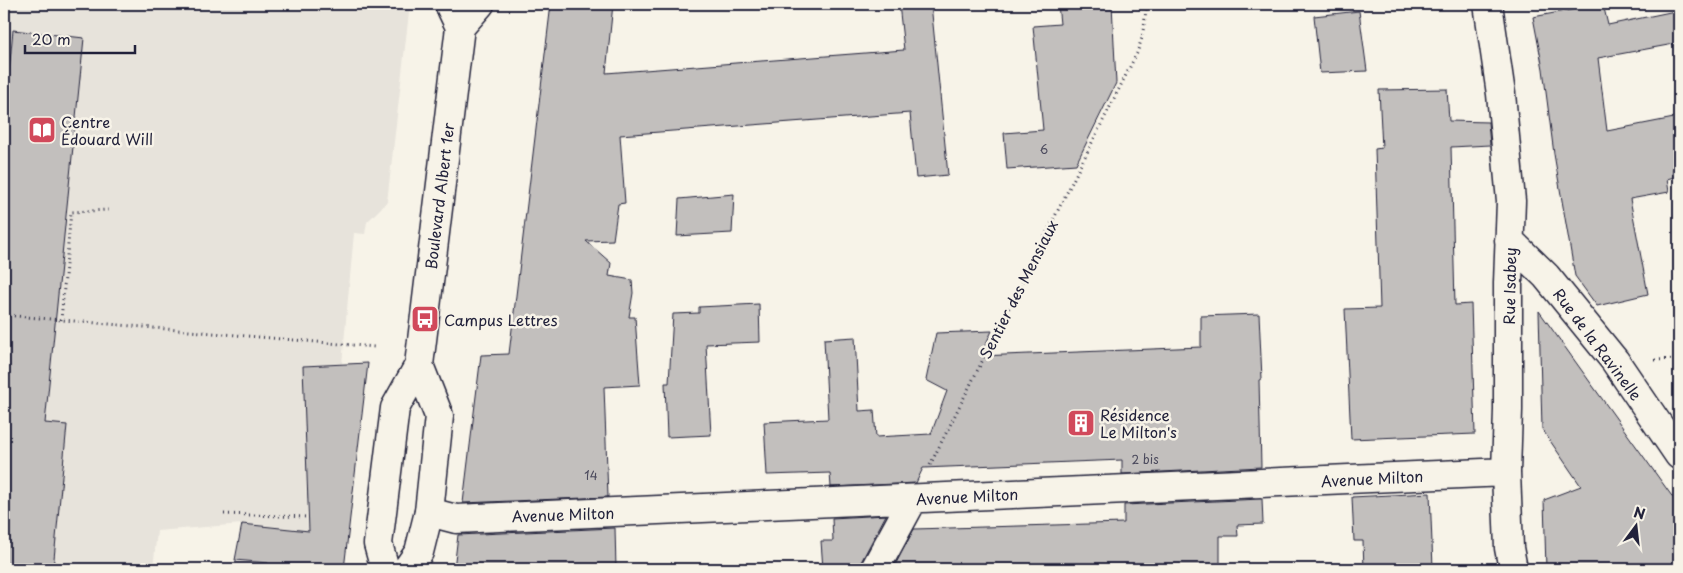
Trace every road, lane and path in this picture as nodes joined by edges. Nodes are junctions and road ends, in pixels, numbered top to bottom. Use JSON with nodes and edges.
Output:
{"nodes":[{"id":1,"x":480,"y":4,"type":"edge"},
{"id":2,"x":1147,"y":4,"type":"edge"},
{"id":3,"x":1488,"y":4,"type":"edge"},
{"id":4,"x":454,"y":16,"type":"edge"},
{"id":5,"x":109,"y":210,"type":"dead end"},
{"id":6,"x":1509,"y":240,"type":"junction"},
{"id":7,"x":4,"y":315,"type":"edge"},
{"id":8,"x":61,"y":320,"type":"junction"},
{"id":9,"x":375,"y":346,"type":"dead end"},
{"id":10,"x":419,"y":365,"type":"junction"},
{"id":11,"x":1679,"y":455,"type":"edge"},
{"id":12,"x":1506,"y":472,"type":"junction"},
{"id":13,"x":913,"y":499,"type":"junction"},
{"id":14,"x":429,"y":512,"type":"junction"},
{"id":15,"x":224,"y":514,"type":"dead end"},
{"id":16,"x":308,"y":517,"type":"dead end"},
{"id":17,"x":385,"y":569,"type":"edge"},
{"id":18,"x":407,"y":569,"type":"edge"},
{"id":19,"x":875,"y":569,"type":"edge"},
{"id":20,"x":1513,"y":569,"type":"edge"}],
"edges":[{"from":1,"to":4,"type":"street","name":"Boulevard Albert 1er"},
{"from":2,"to":13,"type":"path","name":"Sentier des Mensiaux"},
{"from":3,"to":6,"type":"street","name":"Rue Isabey"},
{"from":4,"to":10,"type":"street","name":"Boulevard Albert 1er"},
{"from":5,"to":8,"type":"path"},
{"from":6,"to":11,"type":"street","name":"Rue de la Ravinelle"},
{"from":6,"to":12,"type":"street","name":"Rue Isabey"},
{"from":7,"to":8,"type":"path"},
{"from":8,"to":9,"type":"path"},
{"from":10,"to":14,"type":"street","name":"Boulevard Albert 1er"},
{"from":10,"to":17,"type":"street","name":"Boulevard Albert 1er"},
{"from":12,"to":13,"type":"street","name":"Avenue Milton"},
{"from":12,"to":20,"type":"street","name":"Rue Isabey"},
{"from":13,"to":14,"type":"street","name":"Avenue Milton"},
{"from":13,"to":19,"type":"street"},
{"from":14,"to":18,"type":"street","name":"Boulevard Albert 1er"},
{"from":15,"to":16,"type":"path"}]}
